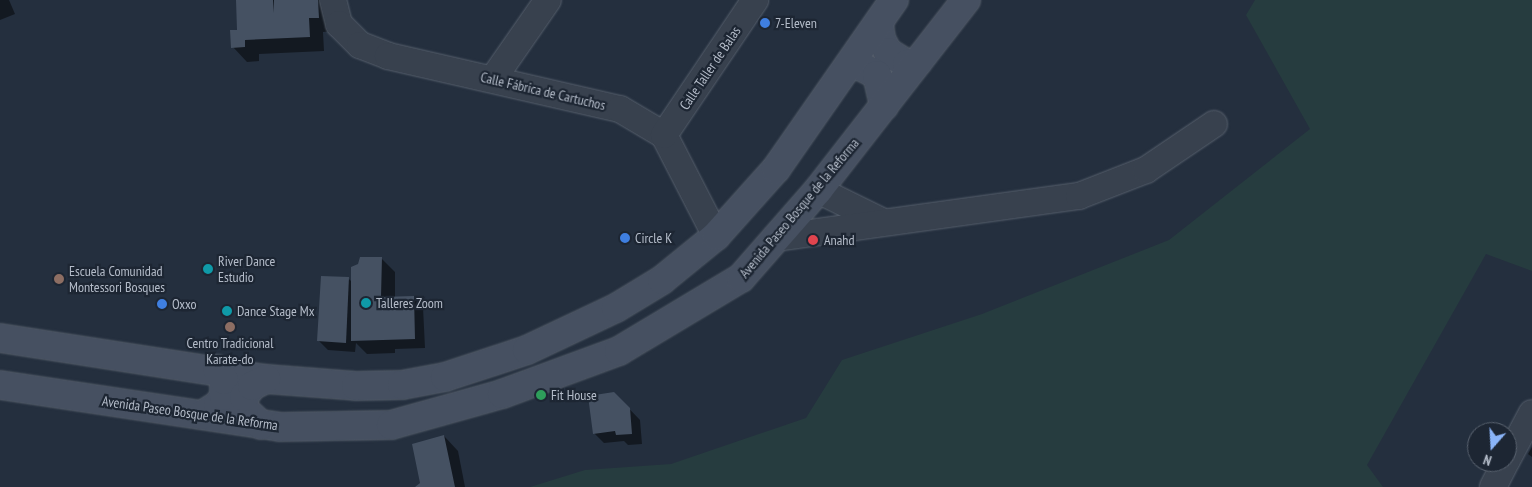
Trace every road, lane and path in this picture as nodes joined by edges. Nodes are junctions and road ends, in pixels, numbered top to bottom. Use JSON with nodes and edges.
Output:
{"nodes":[{"id":1,"x":355,"y":0,"type":"edge"},
{"id":2,"x":548,"y":0,"type":"edge"},
{"id":3,"x":755,"y":0,"type":"edge"},
{"id":4,"x":894,"y":0,"type":"edge"},
{"id":5,"x":966,"y":0,"type":"edge"},
{"id":6,"x":336,"y":12,"type":"edge"},
{"id":7,"x":880,"y":24,"type":"junction"},
{"id":8,"x":852,"y":62,"type":"junction"},
{"id":9,"x":918,"y":62,"type":"junction"},
{"id":10,"x":494,"y":79,"type":"junction"},
{"id":11,"x":884,"y":106,"type":"junction"},
{"id":12,"x":1214,"y":124,"type":"dead end"},
{"id":13,"x":664,"y":135,"type":"junction"},
{"id":14,"x":818,"y":190,"type":"junction"},
{"id":15,"x":883,"y":222,"type":"junction"},
{"id":16,"x":716,"y":236,"type":"junction"},
{"id":17,"x":775,"y":238,"type":"junction"},
{"id":18,"x":0,"y":338,"type":"edge"},
{"id":19,"x":216,"y":370,"type":"junction"},
{"id":20,"x":266,"y":379,"type":"junction"},
{"id":21,"x":0,"y":385,"type":"edge"},
{"id":22,"x":1532,"y":412,"type":"edge"},
{"id":23,"x":202,"y":415,"type":"junction"},
{"id":24,"x":262,"y":424,"type":"junction"},
{"id":25,"x":1517,"y":440,"type":"edge"},
{"id":26,"x":1500,"y":472,"type":"edge"},
{"id":27,"x":1493,"y":487,"type":"edge"}],
"edges":[{"from":1,"to":6,"type":"street"},
{"from":2,"to":10,"type":"street"},
{"from":3,"to":13,"type":"street","name":"Calle Taller de Balas"},
{"from":4,"to":7,"type":"main road"},
{"from":5,"to":9,"type":"main road","name":"Avenida Paseo Bosque de la Reforma"},
{"from":6,"to":10,"type":"street","name":"Calle Fábrica de Cartuchos"},
{"from":7,"to":8,"type":"main road"},
{"from":7,"to":9,"type":"main road"},
{"from":8,"to":11,"type":"main road"},
{"from":8,"to":16,"type":"main road"},
{"from":9,"to":11,"type":"main road","name":"Avenida Paseo Bosque de la Reforma"},
{"from":10,"to":13,"type":"street","name":"Calle Fábrica de Cartuchos"},
{"from":11,"to":14,"type":"main road","name":"Avenida Paseo Bosque de la Reforma"},
{"from":12,"to":15,"type":"street"},
{"from":13,"to":16,"type":"street"},
{"from":14,"to":15,"type":"street"},
{"from":14,"to":17,"type":"main road","name":"Avenida Paseo Bosque de la Reforma"},
{"from":15,"to":17,"type":"street"},
{"from":16,"to":20,"type":"main road"},
{"from":17,"to":24,"type":"main road","name":"Avenida Paseo Bosque de la Reforma"},
{"from":18,"to":19,"type":"main road"},
{"from":19,"to":20,"type":"main road"},
{"from":19,"to":23,"type":"main road"},
{"from":20,"to":24,"type":"main road"},
{"from":21,"to":23,"type":"main road","name":"Avenida Paseo Bosque de la Reforma"},
{"from":22,"to":25,"type":"street"},
{"from":23,"to":24,"type":"main road","name":"Avenida Paseo Bosque de la Reforma"},
{"from":26,"to":27,"type":"street"}]}
